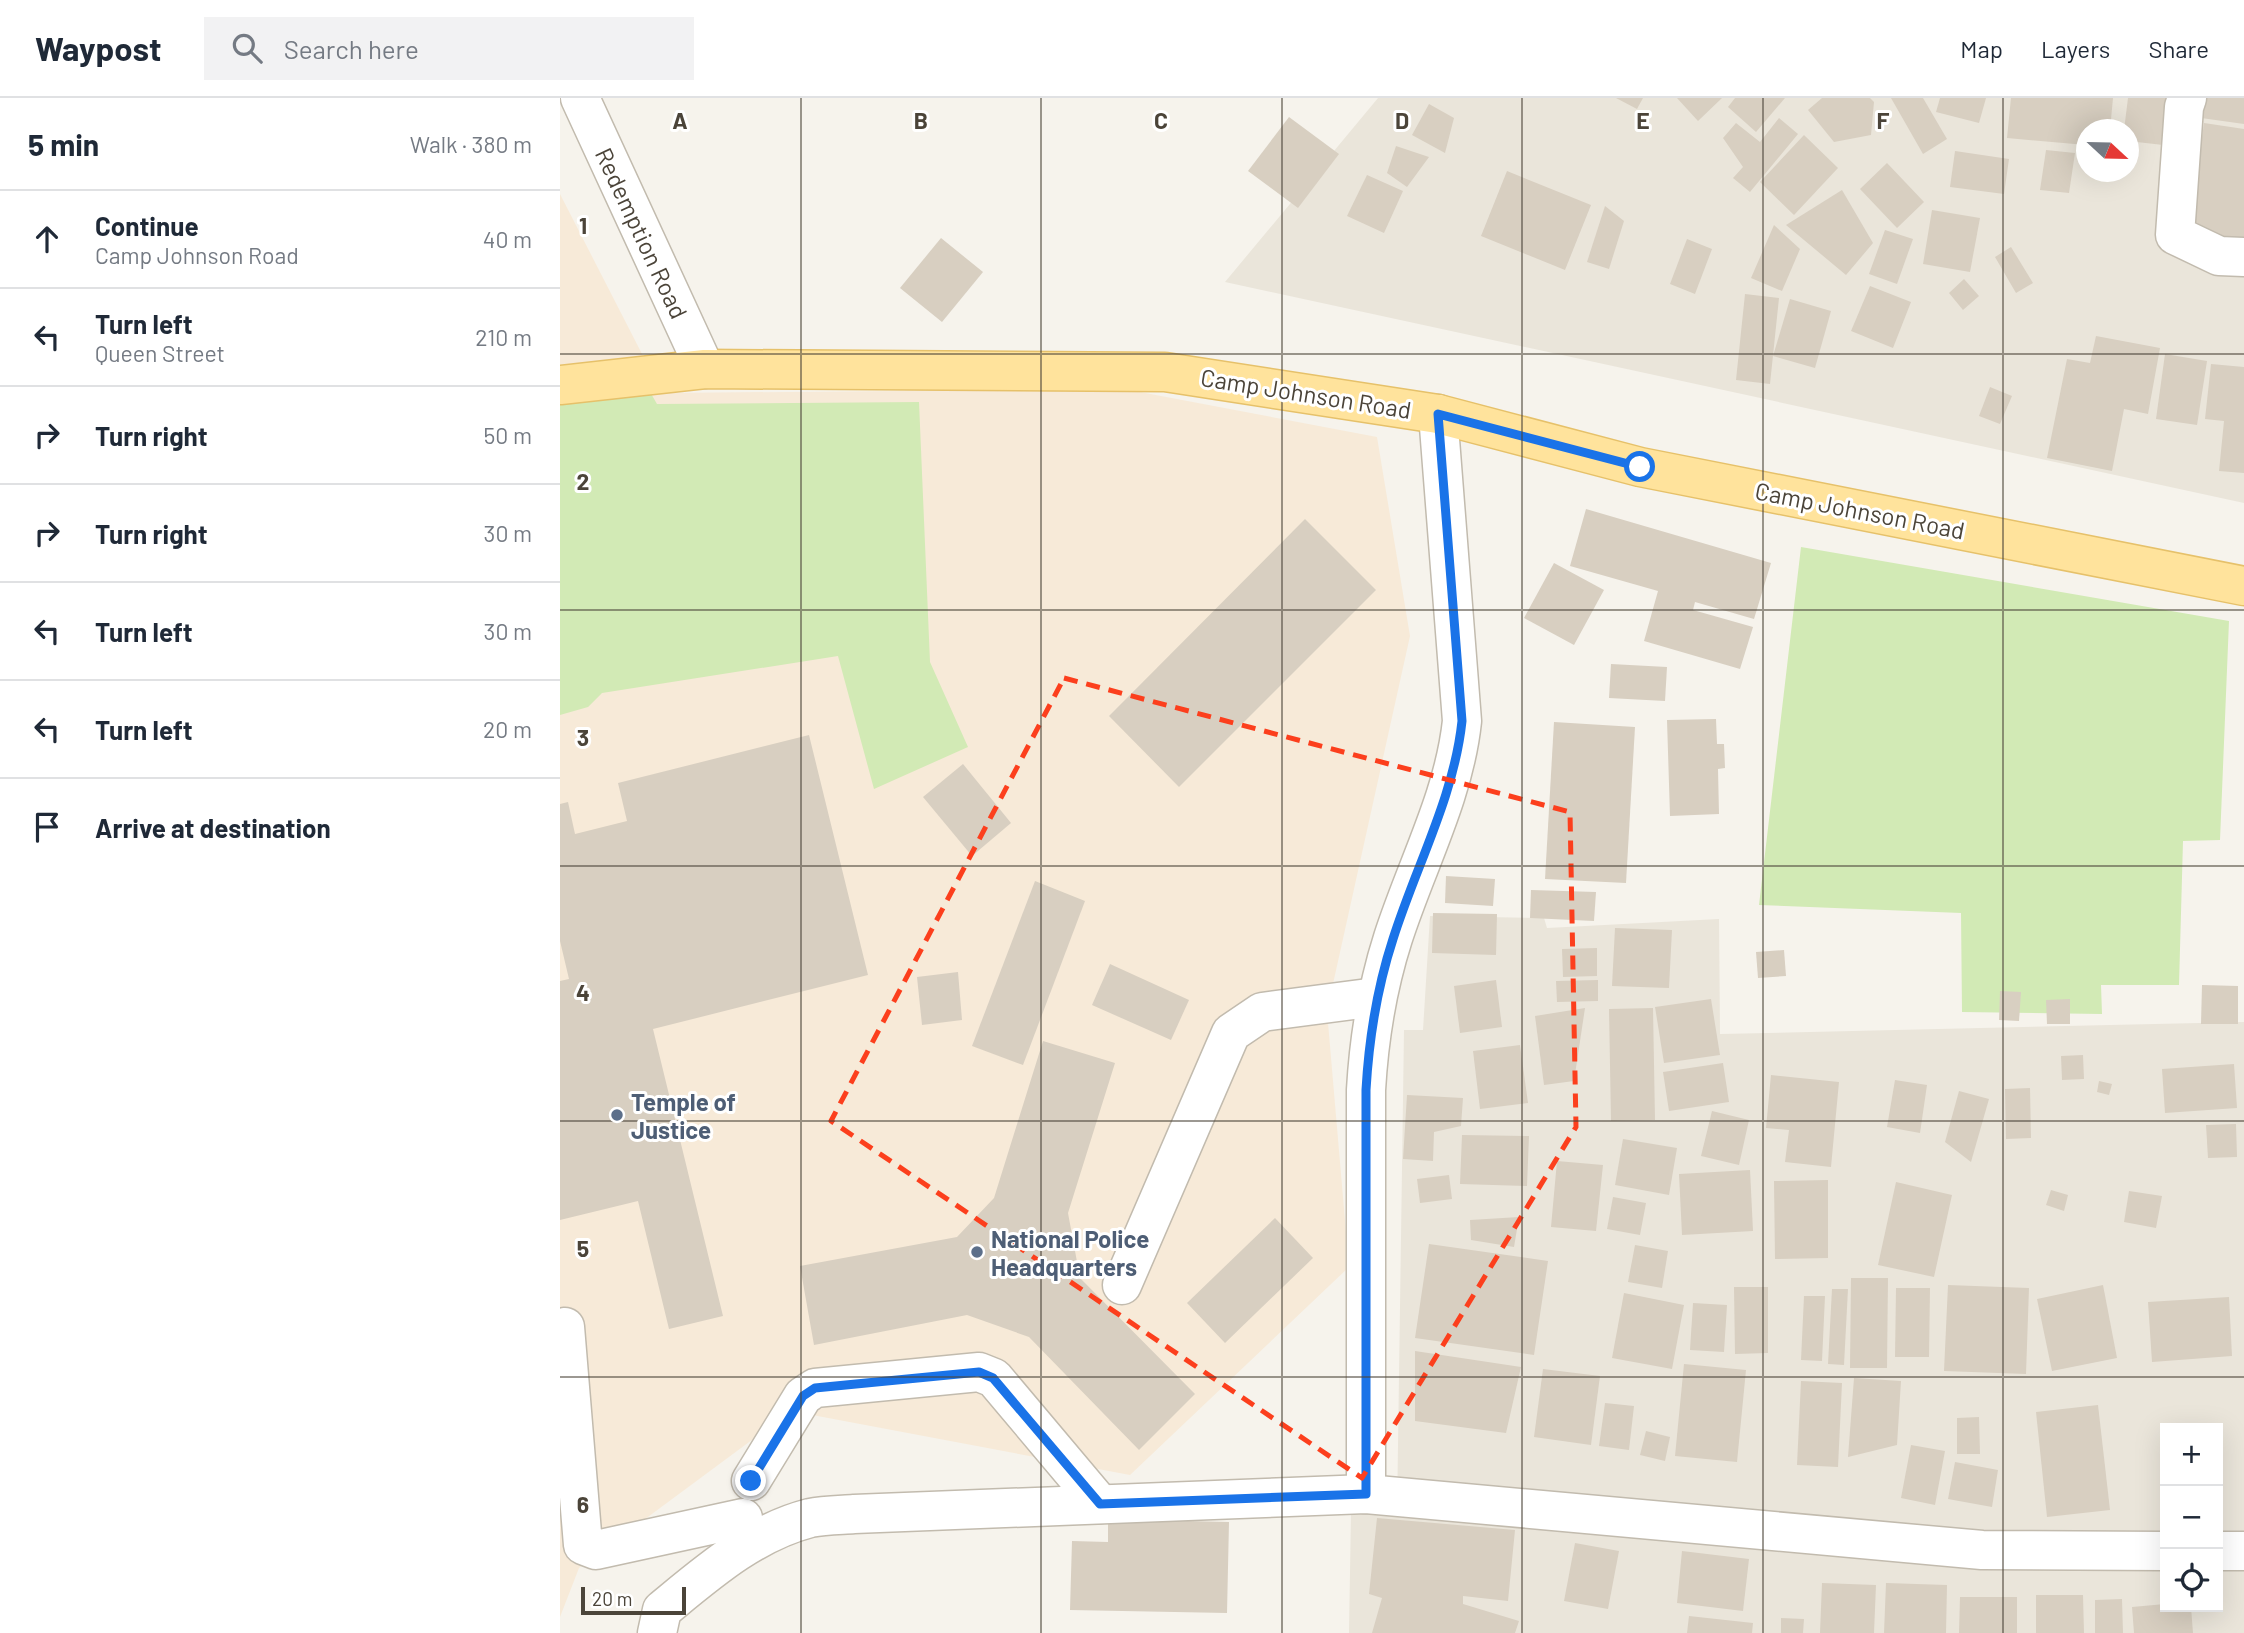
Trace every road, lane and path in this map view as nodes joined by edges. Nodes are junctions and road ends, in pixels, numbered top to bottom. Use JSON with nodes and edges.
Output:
{"nodes":[{"id":1,"x":580,"y":98,"type":"edge"},
{"id":2,"x":2187,"y":98,"type":"edge"},
{"id":3,"x":2244,"y":257,"type":"edge"},
{"id":4,"x":705,"y":369,"type":"junction"},
{"id":5,"x":560,"y":385,"type":"edge"},
{"id":6,"x":1438,"y":414,"type":"junction"},
{"id":7,"x":2244,"y":586,"type":"edge"},
{"id":8,"x":1376,"y":997,"type":"junction"},
{"id":9,"x":1122,"y":1285,"type":"dead end"},
{"id":10,"x":565,"y":1328,"type":"dead end"},
{"id":11,"x":751,"y":1481,"type":"dead end"},
{"id":12,"x":1366,"y":1494,"type":"junction"},
{"id":13,"x":1100,"y":1504,"type":"junction"},
{"id":14,"x":743,"y":1518,"type":"dead end"},
{"id":15,"x":2160,"y":1551,"type":"edge"},
{"id":16,"x":2223,"y":1551,"type":"edge"},
{"id":17,"x":2244,"y":1551,"type":"edge"},
{"id":18,"x":652,"y":1625,"type":"edge"}],
"edges":[{"from":1,"to":4,"type":"street","name":"Redemption Road"},
{"from":2,"to":3,"type":"street"},
{"from":4,"to":5,"type":"main road","name":"Camp Johnson Road"},
{"from":4,"to":6,"type":"main road","name":"Camp Johnson Road"},
{"from":6,"to":7,"type":"main road","name":"Camp Johnson Road"},
{"from":6,"to":8,"type":"street"},
{"from":8,"to":9,"type":"street"},
{"from":8,"to":12,"type":"street"},
{"from":10,"to":14,"type":"street"},
{"from":11,"to":13,"type":"street"},
{"from":12,"to":13,"type":"street"},
{"from":12,"to":15,"type":"street"},
{"from":13,"to":18,"type":"street"},
{"from":16,"to":17,"type":"street"}]}
